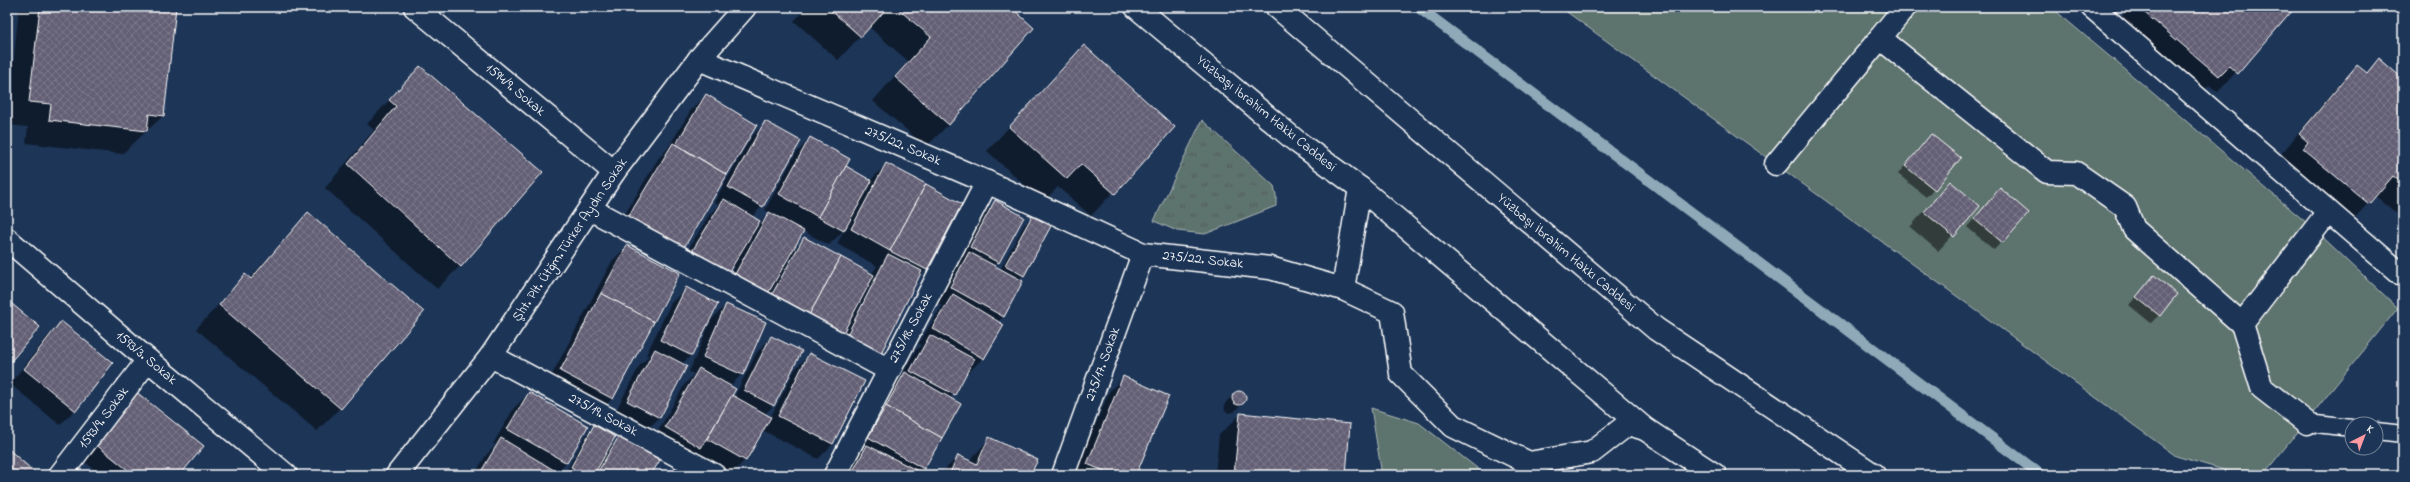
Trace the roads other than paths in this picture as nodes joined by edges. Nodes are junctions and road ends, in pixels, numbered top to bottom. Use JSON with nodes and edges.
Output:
{"nodes":[{"id":1,"x":415,"y":7,"type":"edge"},
{"id":2,"x":745,"y":7,"type":"edge"},
{"id":3,"x":1136,"y":7,"type":"edge"},
{"id":4,"x":1277,"y":7,"type":"edge"},
{"id":5,"x":1904,"y":7,"type":"edge"},
{"id":6,"x":2092,"y":7,"type":"edge"},
{"id":7,"x":1880,"y":38,"type":"junction"},
{"id":8,"x":699,"y":59,"type":"junction"},
{"id":9,"x":1776,"y":164,"type":"dead end"},
{"id":10,"x":614,"y":172,"type":"junction"},
{"id":11,"x":987,"y":182,"type":"junction"},
{"id":12,"x":1360,"y":188,"type":"junction"},
{"id":13,"x":590,"y":209,"type":"junction"},
{"id":14,"x":2328,"y":212,"type":"junction"},
{"id":15,"x":7,"y":239,"type":"edge"},
{"id":16,"x":1143,"y":254,"type":"junction"},
{"id":17,"x":2403,"y":276,"type":"edge"},
{"id":18,"x":1343,"y":289,"type":"junction"},
{"id":19,"x":2242,"y":324,"type":"junction"},
{"id":20,"x":492,"y":356,"type":"junction"},
{"id":21,"x":148,"y":360,"type":"junction"},
{"id":22,"x":890,"y":370,"type":"junction"},
{"id":23,"x":2307,"y":423,"type":"joint"},
{"id":24,"x":2344,"y":427,"type":"edge"},
{"id":25,"x":1645,"y":429,"type":"junction"},
{"id":26,"x":2384,"y":432,"type":"edge"},
{"id":27,"x":2403,"y":434,"type":"edge"},
{"id":28,"x":404,"y":473,"type":"edge"},
{"id":29,"x":60,"y":475,"type":"edge"},
{"id":30,"x":286,"y":475,"type":"edge"},
{"id":31,"x":714,"y":475,"type":"edge"},
{"id":32,"x":835,"y":475,"type":"edge"},
{"id":33,"x":1063,"y":475,"type":"edge"},
{"id":34,"x":1715,"y":475,"type":"edge"},
{"id":35,"x":1874,"y":475,"type":"edge"}],
"edges":[{"from":1,"to":10,"type":"street","name":"1594/9. Sokak"},
{"from":2,"to":8,"type":"street","name":"Şht. Plt. Ütğm.Türker Aydın Sokak"},
{"from":3,"to":12,"type":"street","name":"Yüzbaşı İbrahim Hakkı Caddesi"},
{"from":4,"to":35,"type":"street","name":"Yüzbaşı İbrahim Hakkı Caddesi"},
{"from":5,"to":7,"type":"street"},
{"from":6,"to":14,"type":"street"},
{"from":7,"to":9,"type":"street"},
{"from":7,"to":19,"type":"street"},
{"from":8,"to":10,"type":"street","name":"Şht. Plt. Ütğm.Türker Aydın Sokak"},
{"from":8,"to":11,"type":"street","name":"275/22. Sokak"},
{"from":10,"to":13,"type":"street","name":"Şht. Plt. Ütğm.Türker Aydın Sokak"},
{"from":11,"to":16,"type":"street","name":"275/22. Sokak"},
{"from":11,"to":22,"type":"street","name":"275/18. Sokak"},
{"from":12,"to":18,"type":"street"},
{"from":12,"to":25,"type":"street","name":"Yüzbaşı İbrahim Hakkı Caddesi"},
{"from":13,"to":20,"type":"street","name":"Şht. Plt. Ütğm.Türker Aydın Sokak"},
{"from":13,"to":22,"type":"street"},
{"from":14,"to":17,"type":"street"},
{"from":14,"to":19,"type":"street"},
{"from":15,"to":21,"type":"street","name":"1593/3. Sokak"},
{"from":16,"to":18,"type":"street","name":"275/22. Sokak"},
{"from":16,"to":33,"type":"street","name":"275/17. Sokak"},
{"from":18,"to":25,"type":"street","name":"275/22. Sokak"},
{"from":19,"to":23,"type":"street"},
{"from":20,"to":28,"type":"street","name":"Şht. Plt. Ütğm.Türker Aydın Sokak"},
{"from":20,"to":31,"type":"street","name":"275/19. Sokak"},
{"from":21,"to":29,"type":"street","name":"1593/9. Sokak"},
{"from":21,"to":30,"type":"street","name":"1593/3. Sokak"},
{"from":22,"to":32,"type":"street","name":"275/18. Sokak"},
{"from":23,"to":24,"type":"lane"},
{"from":25,"to":34,"type":"street","name":"Yüzbaşı İbrahim Hakkı Caddesi"},
{"from":26,"to":27,"type":"lane"}]}
